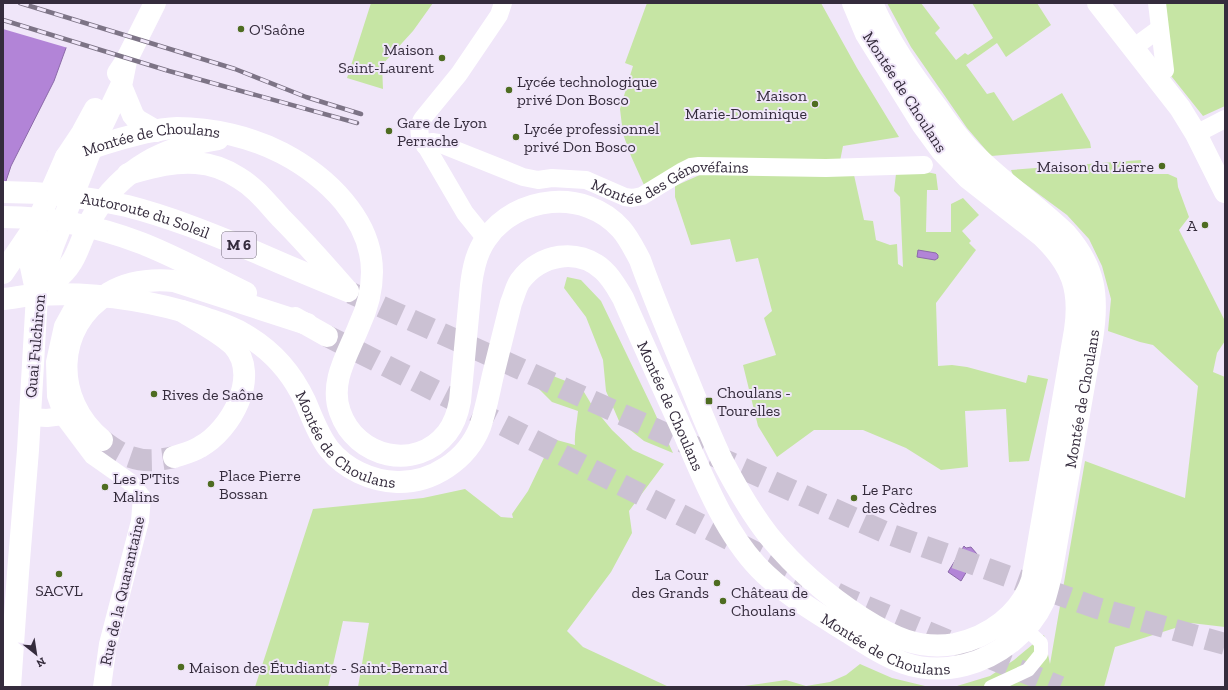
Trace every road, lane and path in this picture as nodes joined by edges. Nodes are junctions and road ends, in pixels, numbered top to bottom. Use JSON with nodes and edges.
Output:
{"nodes":[{"id":1,"x":155,"y":3,"type":"edge"},
{"id":2,"x":503,"y":3,"type":"edge"},
{"id":3,"x":853,"y":3,"type":"edge"},
{"id":4,"x":872,"y":3,"type":"edge"},
{"id":5,"x":1098,"y":3,"type":"edge"},
{"id":6,"x":1156,"y":3,"type":"edge"},
{"id":7,"x":1159,"y":29,"type":"junction"},
{"id":8,"x":1133,"y":48,"type":"junction"},
{"id":9,"x":126,"y":61,"type":"junction"},
{"id":10,"x":1156,"y":77,"type":"junction"},
{"id":11,"x":121,"y":86,"type":"junction"},
{"id":12,"x":1225,"y":119,"type":"edge"},
{"id":13,"x":156,"y":130,"type":"junction"},
{"id":14,"x":1196,"y":134,"type":"junction"},
{"id":15,"x":237,"y":136,"type":"junction"},
{"id":16,"x":425,"y":146,"type":"junction"},
{"id":17,"x":92,"y":147,"type":"junction"},
{"id":18,"x":66,"y":158,"type":"junction"},
{"id":19,"x":924,"y":165,"type":"dead end"},
{"id":20,"x":128,"y":174,"type":"junction"},
{"id":21,"x":3,"y":192,"type":"edge"},
{"id":22,"x":1225,"y":192,"type":"edge"},
{"id":23,"x":3,"y":217,"type":"edge"},
{"id":24,"x":37,"y":223,"type":"junction"},
{"id":25,"x":486,"y":239,"type":"junction"},
{"id":26,"x":3,"y":273,"type":"edge"},
{"id":27,"x":37,"y":295,"type":"junction"},
{"id":28,"x":80,"y":295,"type":"junction"},
{"id":29,"x":3,"y":299,"type":"edge"},
{"id":30,"x":182,"y":311,"type":"junction"},
{"id":31,"x":306,"y":324,"type":"junction"},
{"id":32,"x":327,"y":336,"type":"tunnel mouth"},
{"id":33,"x":62,"y":416,"type":"junction"},
{"id":34,"x":29,"y":417,"type":"junction"},
{"id":35,"x":102,"y":440,"type":"tunnel mouth"},
{"id":36,"x":174,"y":457,"type":"tunnel mouth"},
{"id":37,"x":1026,"y":628,"type":"junction"},
{"id":38,"x":10,"y":687,"type":"edge"},
{"id":39,"x":102,"y":687,"type":"edge"},
{"id":40,"x":991,"y":687,"type":"edge"}],
"edges":[{"from":1,"to":9,"type":"main road"},
{"from":2,"to":16,"type":"street"},
{"from":3,"to":25,"type":"main road","name":"Montée de Choulans"},
{"from":4,"to":37,"type":"main road","name":"Montée de Choulans"},
{"from":5,"to":8,"type":"main road"},
{"from":6,"to":7,"type":"street"},
{"from":7,"to":8,"type":"street"},
{"from":7,"to":10,"type":"street"},
{"from":8,"to":10,"type":"main road"},
{"from":9,"to":11,"type":"main road","name":"Quai Fulchiron"},
{"from":9,"to":18,"type":"main road"},
{"from":10,"to":14,"type":"main road"},
{"from":11,"to":13,"type":"main road"},
{"from":11,"to":17,"type":"main road","name":"Quai Fulchiron"},
{"from":12,"to":14,"type":"street"},
{"from":13,"to":15,"type":"main road","name":"Montée de Choulans"},
{"from":13,"to":17,"type":"main road","name":"Montée de Choulans"},
{"from":14,"to":22,"type":"main road"},
{"from":15,"to":20,"type":"main road","name":"Montée de Choulans"},
{"from":15,"to":25,"type":"main road","name":"Montée de Choulans"},
{"from":16,"to":19,"type":"street","name":"Montée des Génovéfains"},
{"from":16,"to":25,"type":"street"},
{"from":17,"to":18,"type":"main road","name":"Montée de Choulans"},
{"from":17,"to":27,"type":"main road","name":"Quai Fulchiron"},
{"from":18,"to":24,"type":"main road"},
{"from":20,"to":21,"type":"main road","name":"Autoroute du Soleil","number":"M 6"},
{"from":20,"to":27,"type":"main road","name":"Montée de Choulans"},
{"from":23,"to":31,"type":"main road","name":"Autoroute du Soleil","number":"M 6"},
{"from":24,"to":26,"type":"main road"},
{"from":24,"to":27,"type":"main road"},
{"from":27,"to":28,"type":"main road","name":"Montée de Choulans"},
{"from":27,"to":29,"type":"main road"},
{"from":27,"to":34,"type":"main road","name":"Quai Fulchiron"},
{"from":28,"to":30,"type":"main road","name":"Montée de Choulans"},
{"from":28,"to":33,"type":"street","name":"Rue de la Quarantaine"},
{"from":30,"to":36,"type":"main road"},
{"from":30,"to":37,"type":"main road","name":"Montée de Choulans"},
{"from":31,"to":32,"type":"main road","name":"Autoroute du Soleil","number":"M 6"},
{"from":31,"to":35,"type":"main road"},
{"from":33,"to":34,"type":"street"},
{"from":33,"to":39,"type":"street","name":"Rue de la Quarantaine"},
{"from":34,"to":38,"type":"main road","name":"Quai Fulchiron"},
{"from":37,"to":40,"type":"street"}]}
